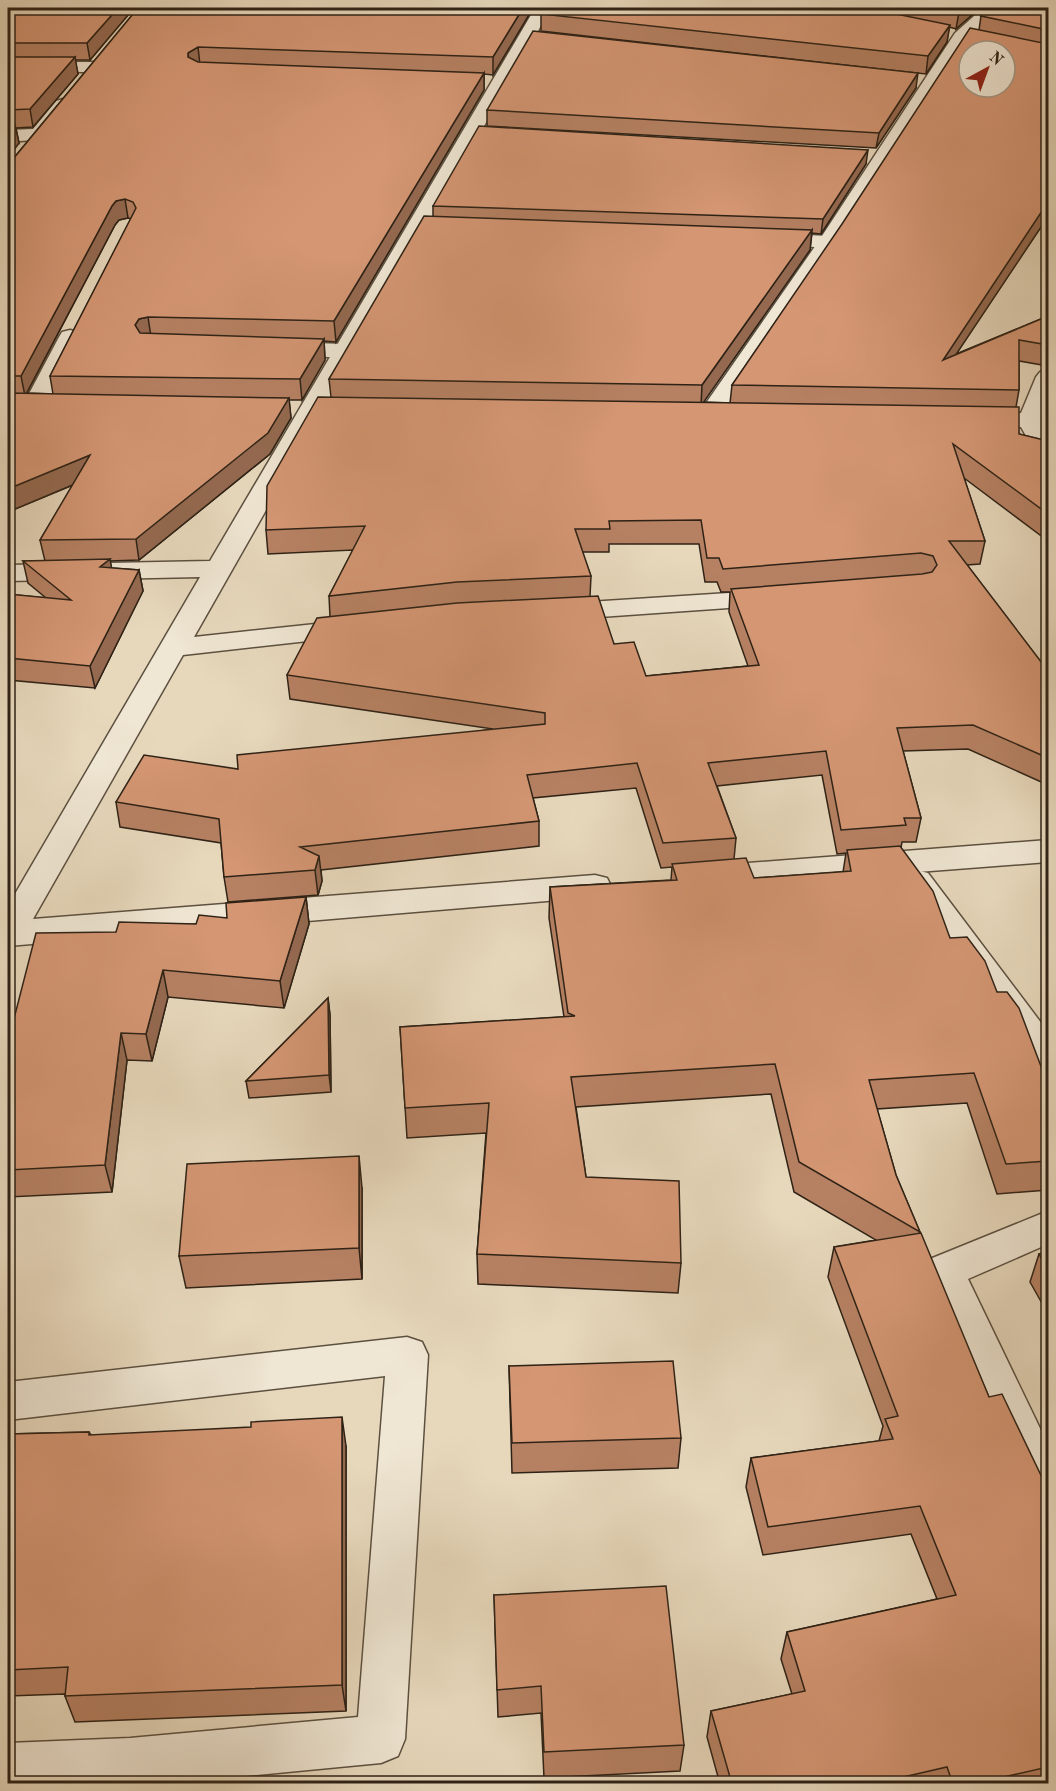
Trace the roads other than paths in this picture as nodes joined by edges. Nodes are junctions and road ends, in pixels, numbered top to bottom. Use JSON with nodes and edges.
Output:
{"nodes":[{"id":1,"x":543,"y":8,"type":"edge"},
{"id":2,"x":992,"y":8,"type":"edge"},
{"id":3,"x":938,"y":32,"type":"edge"},
{"id":4,"x":961,"y":37,"type":"junction"},
{"id":5,"x":972,"y":39,"type":"edge"},
{"id":6,"x":108,"y":50,"type":"edge"},
{"id":7,"x":8,"y":67,"type":"edge"},
{"id":8,"x":94,"y":67,"type":"junction"},
{"id":9,"x":907,"y":79,"type":"edge"},
{"id":10,"x":931,"y":82,"type":"junction"},
{"id":11,"x":8,"y":135,"type":"edge"},
{"id":12,"x":39,"y":135,"type":"junction"},
{"id":13,"x":23,"y":154,"type":"edge"},
{"id":14,"x":858,"y":155,"type":"edge"},
{"id":15,"x":881,"y":157,"type":"junction"},
{"id":16,"x":746,"y":239,"type":"edge"},
{"id":17,"x":828,"y":242,"type":"junction"},
{"id":18,"x":79,"y":321,"type":"edge"},
{"id":19,"x":254,"y":348,"type":"edge"},
{"id":20,"x":345,"y":351,"type":"junction"},
{"id":21,"x":1048,"y":377,"type":"edge"},
{"id":22,"x":8,"y":405,"type":"edge"},
{"id":23,"x":709,"y":416,"type":"edge"},
{"id":24,"x":947,"y":419,"type":"edge"},
{"id":25,"x":1030,"y":420,"type":"junction"},
{"id":26,"x":1048,"y":442,"type":"edge"},
{"id":27,"x":218,"y":569,"type":"junction"},
{"id":28,"x":8,"y":573,"type":"edge"},
{"id":29,"x":798,"y":597,"type":"edge"},
{"id":30,"x":528,"y":613,"type":"edge"},
{"id":31,"x":374,"y":626,"type":"edge"},
{"id":32,"x":173,"y":648,"type":"junction"},
{"id":33,"x":1048,"y":851,"type":"edge"},
{"id":34,"x":903,"y":862,"type":"junction"},
{"id":35,"x":676,"y":880,"type":"edge"},
{"id":36,"x":629,"y":884,"type":"edge"},
{"id":37,"x":8,"y":933,"type":"edge"},
{"id":38,"x":1048,"y":1058,"type":"edge"},
{"id":39,"x":1048,"y":1227,"type":"edge"},
{"id":40,"x":8,"y":1401,"type":"edge"},
{"id":41,"x":1048,"y":1490,"type":"edge"},
{"id":42,"x":8,"y":1768,"type":"edge"}],
"edges":[{"from":1,"to":20,"type":"street"},
{"from":2,"to":4,"type":"street"},
{"from":3,"to":4,"type":"street"},
{"from":4,"to":5,"type":"street"},
{"from":4,"to":10,"type":"street"},
{"from":6,"to":8,"type":"street"},
{"from":7,"to":8,"type":"street"},
{"from":8,"to":12,"type":"street"},
{"from":9,"to":10,"type":"street"},
{"from":10,"to":15,"type":"street"},
{"from":11,"to":12,"type":"street"},
{"from":12,"to":13,"type":"street"},
{"from":14,"to":15,"type":"street"},
{"from":15,"to":17,"type":"street"},
{"from":16,"to":17,"type":"street"},
{"from":17,"to":23,"type":"street"},
{"from":18,"to":22,"type":"street"},
{"from":19,"to":20,"type":"street"},
{"from":20,"to":27,"type":"street"},
{"from":21,"to":25,"type":"street"},
{"from":24,"to":25,"type":"street"},
{"from":25,"to":26,"type":"street"},
{"from":27,"to":28,"type":"street"},
{"from":27,"to":32,"type":"street"},
{"from":29,"to":30,"type":"street"},
{"from":31,"to":32,"type":"street"},
{"from":32,"to":37,"type":"street"},
{"from":33,"to":34,"type":"street"},
{"from":34,"to":35,"type":"street"},
{"from":34,"to":38,"type":"street"},
{"from":36,"to":37,"type":"street"},
{"from":39,"to":41,"type":"street"},
{"from":40,"to":42,"type":"street"}]}
